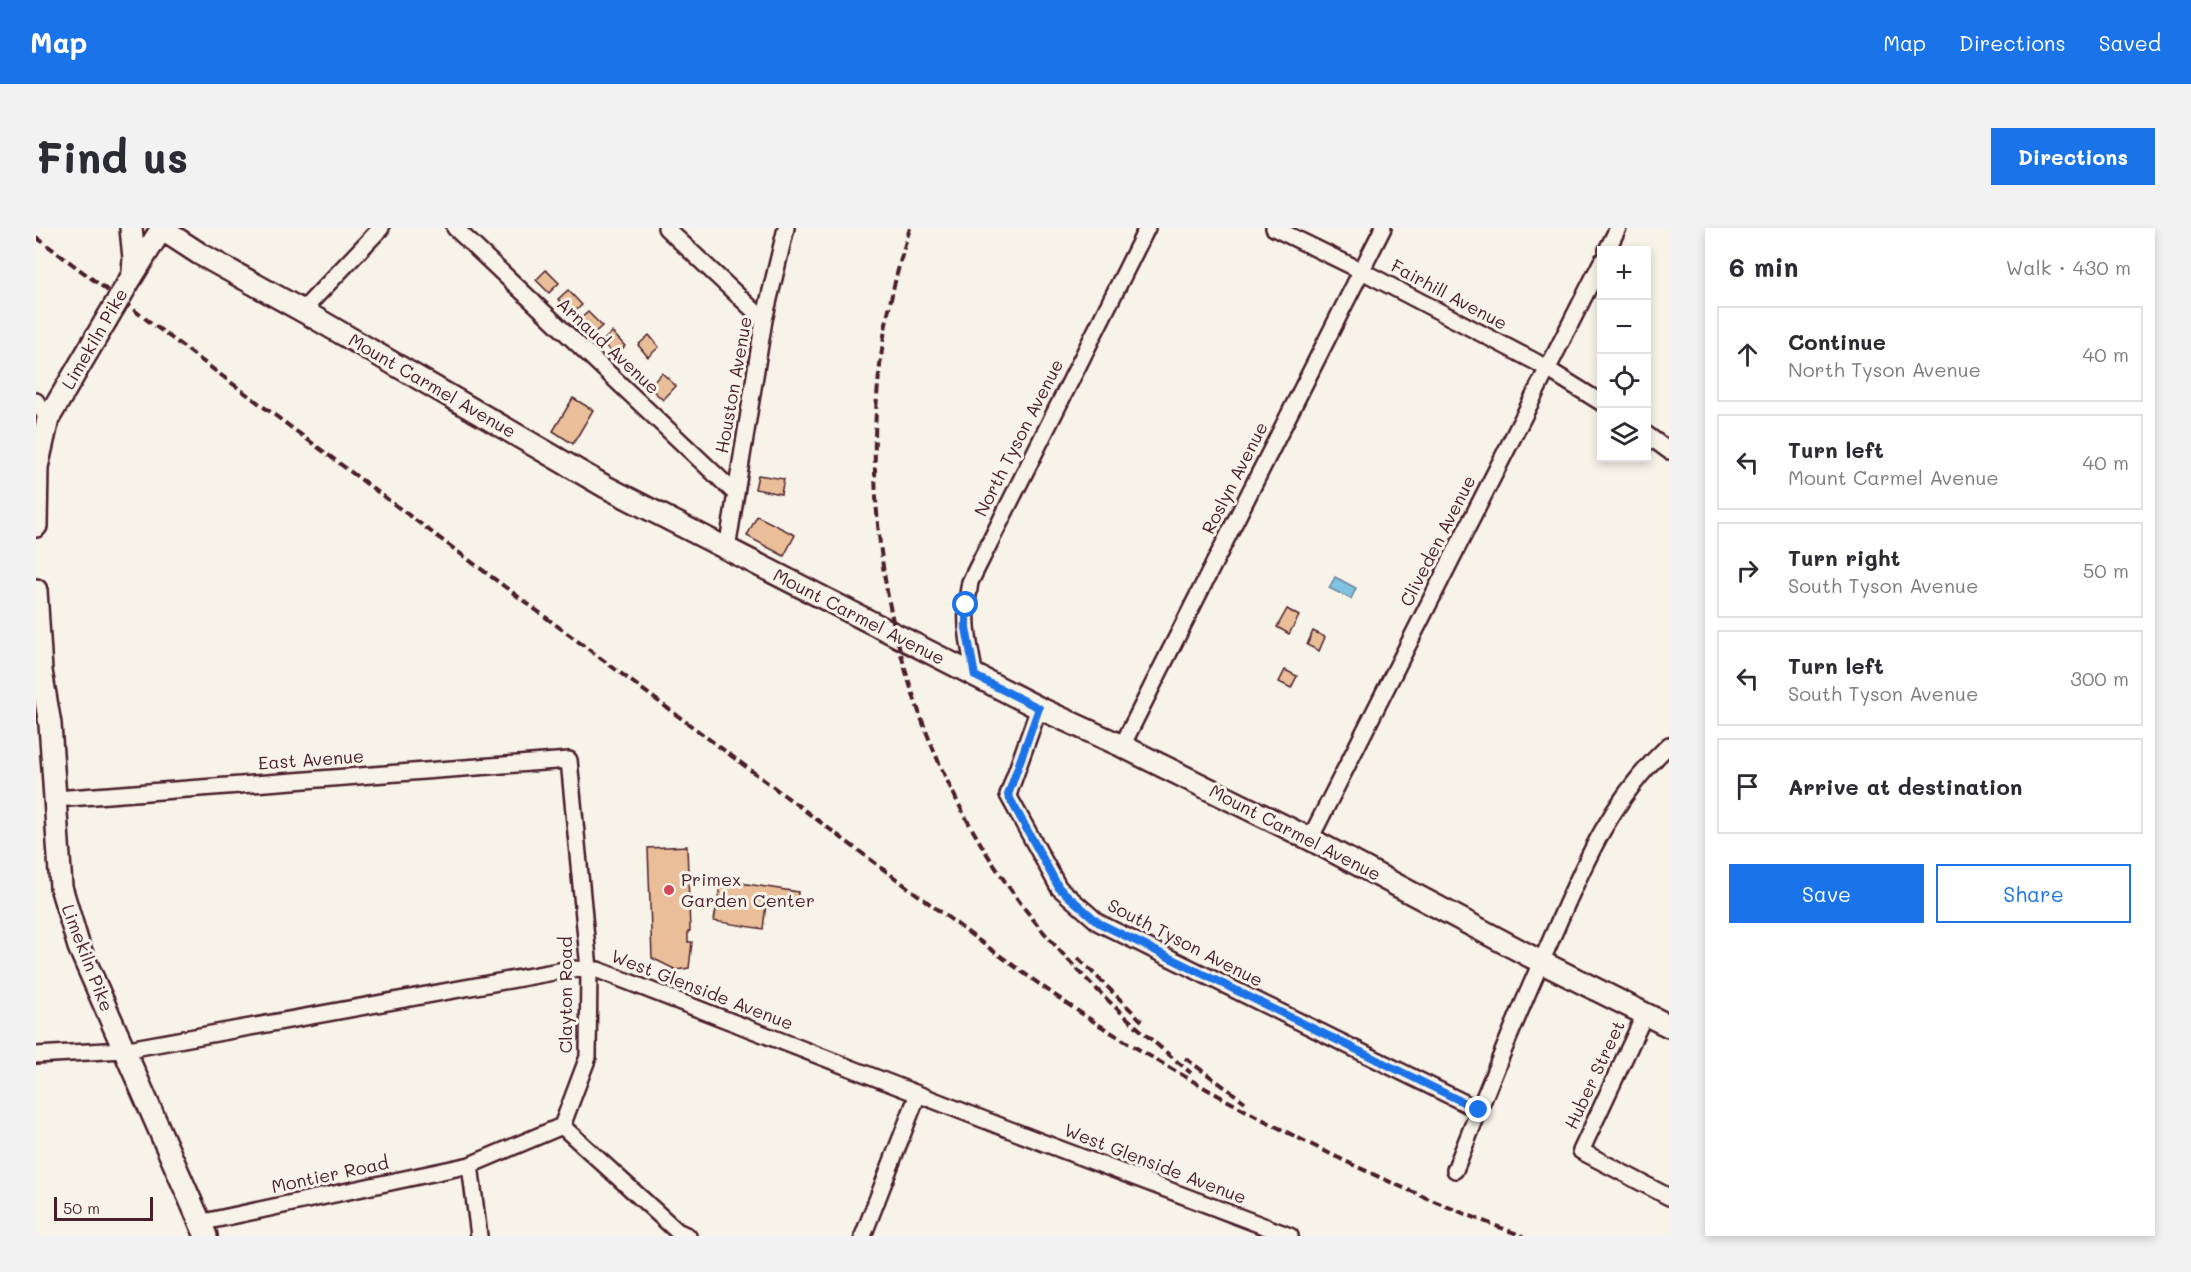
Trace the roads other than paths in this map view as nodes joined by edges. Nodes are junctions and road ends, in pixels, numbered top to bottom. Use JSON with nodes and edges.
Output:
{"nodes":[{"id":1,"x":131,"y":228,"type":"edge"},
{"id":2,"x":161,"y":228,"type":"edge"},
{"id":3,"x":381,"y":228,"type":"edge"},
{"id":4,"x":455,"y":228,"type":"edge"},
{"id":5,"x":666,"y":228,"type":"edge"},
{"id":6,"x":786,"y":228,"type":"edge"},
{"id":7,"x":1147,"y":228,"type":"edge"},
{"id":8,"x":1274,"y":228,"type":"edge"},
{"id":9,"x":1383,"y":228,"type":"edge"},
{"id":10,"x":1618,"y":228,"type":"edge"},
{"id":11,"x":1609,"y":246,"type":"edge"},
{"id":12,"x":1362,"y":271,"type":"junction"},
{"id":13,"x":1597,"y":271,"type":"edge"},
{"id":14,"x":132,"y":276,"type":"junction"},
{"id":15,"x":302,"y":311,"type":"junction"},
{"id":16,"x":764,"y":320,"type":"junction"},
{"id":17,"x":1547,"y":368,"type":"junction"},
{"id":18,"x":1597,"y":400,"type":"edge"},
{"id":19,"x":36,"y":401,"type":"edge"},
{"id":20,"x":48,"y":419,"type":"junction"},
{"id":21,"x":1651,"y":437,"type":"edge"},
{"id":22,"x":1669,"y":451,"type":"edge"},
{"id":23,"x":37,"y":467,"type":"edge"},
{"id":24,"x":735,"y":493,"type":"junction"},
{"id":25,"x":36,"y":526,"type":"edge"},
{"id":26,"x":727,"y":549,"type":"junction"},
{"id":27,"x":36,"y":590,"type":"edge"},
{"id":28,"x":975,"y":676,"type":"junction"},
{"id":29,"x":1039,"y":708,"type":"junction"},
{"id":30,"x":1669,"y":745,"type":"edge"},
{"id":31,"x":1122,"y":746,"type":"junction"},
{"id":32,"x":569,"y":760,"type":"joint"},
{"id":33,"x":56,"y":799,"type":"junction"},
{"id":34,"x":1310,"y":839,"type":"junction"},
{"id":35,"x":1541,"y":962,"type":"junction"},
{"id":36,"x":589,"y":969,"type":"junction"},
{"id":37,"x":1645,"y":1014,"type":"junction"},
{"id":38,"x":1669,"y":1026,"type":"edge"},
{"id":39,"x":123,"y":1050,"type":"junction"},
{"id":40,"x":36,"y":1055,"type":"edge"},
{"id":41,"x":918,"y":1094,"type":"junction"},
{"id":42,"x":1479,"y":1110,"type":"junction"},
{"id":43,"x":562,"y":1126,"type":"junction"},
{"id":44,"x":470,"y":1165,"type":"junction"},
{"id":45,"x":1455,"y":1170,"type":"dead end"},
{"id":46,"x":1669,"y":1197,"type":"edge"},
{"id":47,"x":202,"y":1229,"type":"edge"},
{"id":48,"x":479,"y":1236,"type":"edge"},
{"id":49,"x":688,"y":1236,"type":"edge"},
{"id":50,"x":863,"y":1236,"type":"edge"},
{"id":51,"x":1290,"y":1236,"type":"edge"}],
"edges":[{"from":1,"to":14,"type":"street"},
{"from":2,"to":14,"type":"street","name":"Limekiln Pike"},
{"from":2,"to":15,"type":"street","name":"Mount Carmel Avenue"},
{"from":3,"to":15,"type":"street"},
{"from":4,"to":24,"type":"street","name":"Arnaud Avenue"},
{"from":5,"to":16,"type":"street"},
{"from":6,"to":16,"type":"street","name":"Houston Avenue"},
{"from":7,"to":28,"type":"street","name":"North Tyson Avenue"},
{"from":8,"to":12,"type":"street","name":"Fairhill Avenue"},
{"from":9,"to":12,"type":"street","name":"Roslyn Avenue"},
{"from":10,"to":11,"type":"street"},
{"from":12,"to":17,"type":"street","name":"Fairhill Avenue"},
{"from":12,"to":31,"type":"street","name":"Roslyn Avenue"},
{"from":13,"to":17,"type":"street","name":"Cliveden Avenue"},
{"from":14,"to":20,"type":"street","name":"Limekiln Pike","bridge":true},
{"from":15,"to":26,"type":"street","name":"Mount Carmel Avenue"},
{"from":16,"to":24,"type":"street","name":"Houston Avenue"},
{"from":17,"to":18,"type":"street","name":"Fairhill Avenue"},
{"from":17,"to":34,"type":"street","name":"Cliveden Avenue"},
{"from":19,"to":20,"type":"street"},
{"from":20,"to":23,"type":"street","name":"Limekiln Pike"},
{"from":21,"to":22,"type":"street"},
{"from":23,"to":25,"type":"street","name":"Limekiln Pike"},
{"from":24,"to":26,"type":"street","name":"Houston Avenue"},
{"from":26,"to":28,"type":"street","name":"Mount Carmel Avenue"},
{"from":27,"to":33,"type":"street","name":"Limekiln Pike"},
{"from":28,"to":29,"type":"street","name":"Mount Carmel Avenue"},
{"from":29,"to":31,"type":"street","name":"Mount Carmel Avenue"},
{"from":29,"to":42,"type":"street","name":"South Tyson Avenue"},
{"from":30,"to":35,"type":"street"},
{"from":31,"to":34,"type":"street","name":"Mount Carmel Avenue"},
{"from":32,"to":33,"type":"street","name":"East Avenue"},
{"from":32,"to":36,"type":"street","name":"Clayton Road"},
{"from":33,"to":39,"type":"street","name":"Limekiln Pike"},
{"from":34,"to":35,"type":"street","name":"Mount Carmel Avenue"},
{"from":35,"to":37,"type":"street","name":"Mount Carmel Avenue"},
{"from":35,"to":42,"type":"street"},
{"from":36,"to":39,"type":"street","name":"West Glenside Avenue"},
{"from":36,"to":41,"type":"street","name":"West Glenside Avenue"},
{"from":36,"to":43,"type":"street","name":"Clayton Road"},
{"from":37,"to":38,"type":"street","name":"Mount Carmel Avenue"},
{"from":37,"to":46,"type":"street","name":"Huber Street"},
{"from":39,"to":40,"type":"street","name":"West Glenside Avenue"},
{"from":39,"to":47,"type":"street","name":"Limekiln Pike"},
{"from":41,"to":50,"type":"street"},
{"from":41,"to":51,"type":"street","name":"West Glenside Avenue"},
{"from":42,"to":45,"type":"street"},
{"from":43,"to":44,"type":"street"},
{"from":43,"to":49,"type":"street"},
{"from":44,"to":47,"type":"street","name":"Montier Road"},
{"from":44,"to":48,"type":"street"}]}
